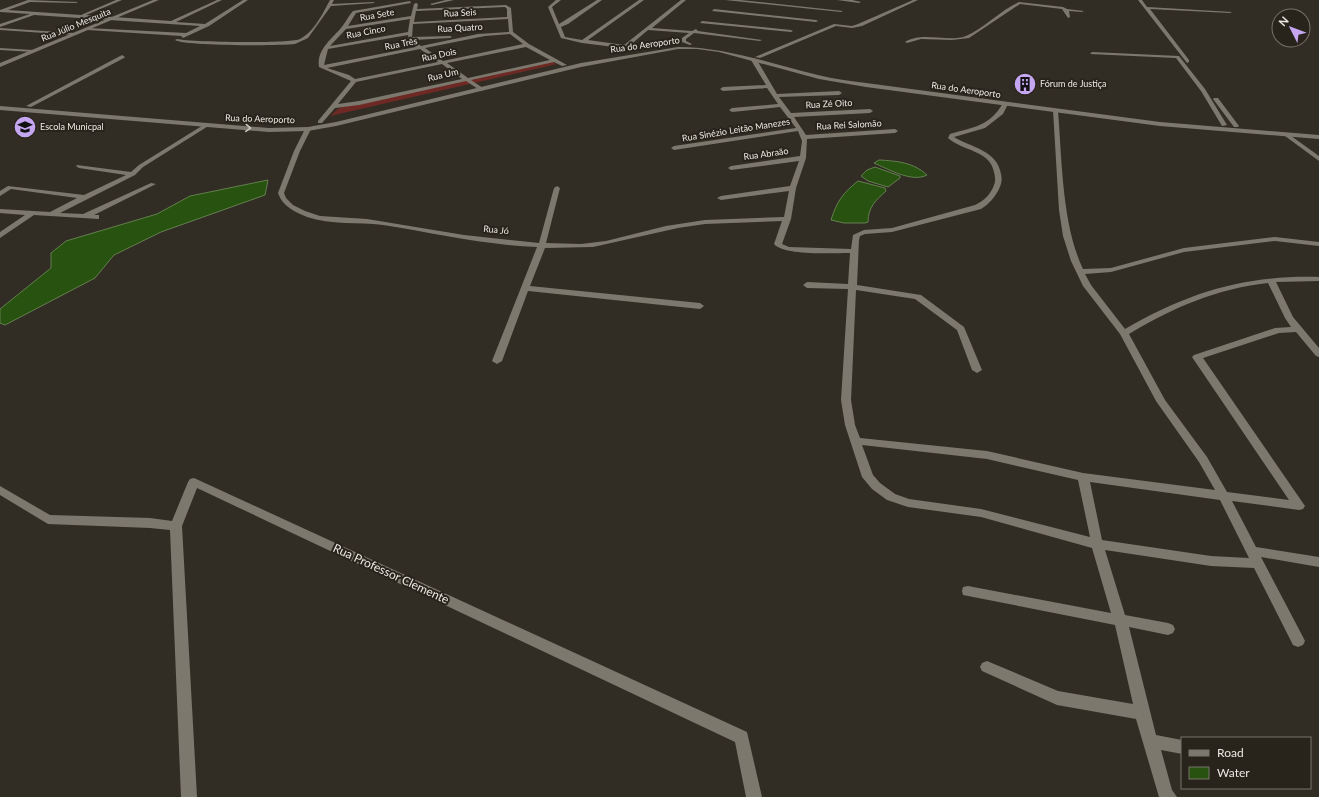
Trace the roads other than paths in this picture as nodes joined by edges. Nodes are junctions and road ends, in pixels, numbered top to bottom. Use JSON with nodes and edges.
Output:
{"nodes":[{"id":1,"x":31,"y":0,"type":"edge"},
{"id":2,"x":81,"y":0,"type":"edge"},
{"id":3,"x":120,"y":0,"type":"edge"},
{"id":4,"x":157,"y":0,"type":"edge"},
{"id":5,"x":220,"y":0,"type":"edge"},
{"id":6,"x":246,"y":0,"type":"edge"},
{"id":7,"x":452,"y":0,"type":"edge"},
{"id":8,"x":559,"y":0,"type":"edge"},
{"id":9,"x":600,"y":0,"type":"edge"},
{"id":10,"x":642,"y":0,"type":"edge"},
{"id":11,"x":684,"y":0,"type":"edge"},
{"id":12,"x":726,"y":0,"type":"edge"},
{"id":13,"x":839,"y":0,"type":"edge"},
{"id":14,"x":916,"y":0,"type":"edge"},
{"id":15,"x":1140,"y":0,"type":"edge"},
{"id":16,"x":76,"y":2,"type":"junction"},
{"id":17,"x":331,"y":2,"type":"edge"},
{"id":18,"x":410,"y":2,"type":"junction"},
{"id":19,"x":860,"y":2,"type":"dead end"},
{"id":20,"x":415,"y":4,"type":"edge"},
{"id":21,"x":1065,"y":8,"type":"junction"},
{"id":22,"x":1146,"y":8,"type":"junction"},
{"id":23,"x":0,"y":11,"type":"edge"},
{"id":24,"x":841,"y":11,"type":"dead end"},
{"id":25,"x":1082,"y":11,"type":"dead end"},
{"id":26,"x":1230,"y":12,"type":"dead end"},
{"id":27,"x":37,"y":13,"type":"junction"},
{"id":28,"x":46,"y":14,"type":"junction"},
{"id":29,"x":81,"y":16,"type":"junction"},
{"id":30,"x":412,"y":16,"type":"junction"},
{"id":31,"x":708,"y":16,"type":"junction"},
{"id":32,"x":1068,"y":17,"type":"dead end"},
{"id":33,"x":114,"y":18,"type":"junction"},
{"id":34,"x":510,"y":18,"type":"junction"},
{"id":35,"x":816,"y":21,"type":"dead end"},
{"id":36,"x":172,"y":22,"type":"junction"},
{"id":37,"x":411,"y":23,"type":"junction"},
{"id":38,"x":207,"y":25,"type":"junction"},
{"id":39,"x":0,"y":26,"type":"edge"},
{"id":40,"x":558,"y":26,"type":"junction"},
{"id":41,"x":344,"y":28,"type":"junction"},
{"id":42,"x":0,"y":29,"type":"edge"},
{"id":43,"x":88,"y":29,"type":"junction"},
{"id":44,"x":647,"y":29,"type":"junction"},
{"id":45,"x":791,"y":31,"type":"dead end"},
{"id":46,"x":410,"y":32,"type":"junction"},
{"id":47,"x":694,"y":32,"type":"junction"},
{"id":48,"x":511,"y":33,"type":"junction"},
{"id":49,"x":74,"y":34,"type":"junction"},
{"id":50,"x":188,"y":34,"type":"junction"},
{"id":51,"x":483,"y":35,"type":"junction"},
{"id":52,"x":410,"y":39,"type":"junction"},
{"id":53,"x":760,"y":40,"type":"dead end"},
{"id":54,"x":582,"y":42,"type":"junction"},
{"id":55,"x":906,"y":42,"type":"dead end"},
{"id":56,"x":690,"y":44,"type":"junction"},
{"id":57,"x":527,"y":45,"type":"junction"},
{"id":58,"x":626,"y":46,"type":"junction"},
{"id":59,"x":326,"y":48,"type":"junction"},
{"id":60,"x":420,"y":48,"type":"junction"},
{"id":61,"x":0,"y":49,"type":"edge"},
{"id":62,"x":33,"y":51,"type":"junction"},
{"id":63,"x":634,"y":51,"type":"junction"},
{"id":64,"x":1092,"y":53,"type":"dead end"},
{"id":65,"x":122,"y":57,"type":"dead end"},
{"id":66,"x":756,"y":58,"type":"junction"},
{"id":67,"x":555,"y":60,"type":"junction"},
{"id":68,"x":442,"y":63,"type":"junction"},
{"id":69,"x":564,"y":64,"type":"junction"},
{"id":70,"x":0,"y":65,"type":"edge"},
{"id":71,"x":322,"y":67,"type":"junction"},
{"id":72,"x":802,"y":68,"type":"junction"},
{"id":73,"x":795,"y":71,"type":"junction"},
{"id":74,"x":466,"y":79,"type":"junction"},
{"id":75,"x":354,"y":81,"type":"junction"},
{"id":76,"x":769,"y":86,"type":"junction"},
{"id":77,"x":478,"y":88,"type":"junction"},
{"id":78,"x":723,"y":89,"type":"dead end"},
{"id":79,"x":839,"y":93,"type":"dead end"},
{"id":80,"x":775,"y":96,"type":"junction"},
{"id":81,"x":3,"y":104,"type":"edge"},
{"id":82,"x":1005,"y":104,"type":"junction"},
{"id":83,"x":782,"y":105,"type":"junction"},
{"id":84,"x":29,"y":106,"type":"junction"},
{"id":85,"x":334,"y":106,"type":"junction"},
{"id":86,"x":0,"y":108,"type":"edge"},
{"id":87,"x":732,"y":110,"type":"dead end"},
{"id":88,"x":1055,"y":111,"type":"junction"},
{"id":89,"x":870,"y":112,"type":"dead end"},
{"id":90,"x":1082,"y":112,"type":"junction"},
{"id":91,"x":790,"y":115,"type":"junction"},
{"id":92,"x":320,"y":122,"type":"junction"},
{"id":93,"x":207,"y":125,"type":"junction"},
{"id":94,"x":1224,"y":125,"type":"junction"},
{"id":95,"x":1236,"y":126,"type":"junction"},
{"id":96,"x":308,"y":129,"type":"junction"},
{"id":97,"x":800,"y":129,"type":"junction"},
{"id":98,"x":1319,"y":131,"type":"edge"},
{"id":99,"x":895,"y":132,"type":"dead end"},
{"id":100,"x":1286,"y":135,"type":"junction"},
{"id":101,"x":1319,"y":136,"type":"edge"},
{"id":102,"x":804,"y":137,"type":"junction"},
{"id":103,"x":674,"y":148,"type":"dead end"},
{"id":104,"x":803,"y":158,"type":"junction"},
{"id":105,"x":1319,"y":160,"type":"edge"},
{"id":106,"x":79,"y":166,"type":"dead end"},
{"id":107,"x":731,"y":168,"type":"dead end"},
{"id":108,"x":133,"y":174,"type":"junction"},
{"id":109,"x":153,"y":184,"type":"dead end"},
{"id":110,"x":557,"y":188,"type":"dead end"},
{"id":111,"x":793,"y":188,"type":"junction"},
{"id":112,"x":0,"y":194,"type":"edge"},
{"id":113,"x":83,"y":197,"type":"junction"},
{"id":114,"x":721,"y":198,"type":"dead end"},
{"id":115,"x":0,"y":211,"type":"edge"},
{"id":116,"x":32,"y":213,"type":"junction"},
{"id":117,"x":51,"y":214,"type":"junction"},
{"id":118,"x":85,"y":216,"type":"junction"},
{"id":119,"x":96,"y":217,"type":"dead end"},
{"id":120,"x":787,"y":219,"type":"junction"},
{"id":121,"x":0,"y":236,"type":"edge"},
{"id":122,"x":1319,"y":244,"type":"edge"},
{"id":123,"x":542,"y":245,"type":"junction"},
{"id":124,"x":854,"y":251,"type":"junction"},
{"id":125,"x":1080,"y":272,"type":"junction"},
{"id":126,"x":1319,"y":279,"type":"edge"},
{"id":127,"x":1272,"y":280,"type":"junction"},
{"id":128,"x":807,"y":285,"type":"dead end"},
{"id":129,"x":853,"y":287,"type":"junction"},
{"id":130,"x":525,"y":288,"type":"junction"},
{"id":131,"x":700,"y":306,"type":"dead end"},
{"id":132,"x":1298,"y":329,"type":"junction"},
{"id":133,"x":1124,"y":333,"type":"junction"},
{"id":134,"x":1319,"y":354,"type":"edge"},
{"id":135,"x":497,"y":361,"type":"dead end"},
{"id":136,"x":977,"y":370,"type":"dead end"},
{"id":137,"x":856,"y":441,"type":"junction"},
{"id":138,"x":1083,"y":477,"type":"junction"},
{"id":139,"x":0,"y":490,"type":"edge"},
{"id":140,"x":1223,"y":495,"type":"junction"},
{"id":141,"x":176,"y":526,"type":"junction"},
{"id":142,"x":1097,"y":544,"type":"junction"},
{"id":143,"x":1252,"y":551,"type":"junction"},
{"id":144,"x":1319,"y":562,"type":"edge"},
{"id":145,"x":1258,"y":563,"type":"junction"},
{"id":146,"x":968,"y":592,"type":"dead end"},
{"id":147,"x":1120,"y":619,"type":"junction"},
{"id":148,"x":1168,"y":629,"type":"dead end"},
{"id":149,"x":1298,"y":642,"type":"dead end"},
{"id":150,"x":988,"y":667,"type":"dead end"},
{"id":151,"x":1142,"y":713,"type":"junction"},
{"id":152,"x":1150,"y":741,"type":"junction"},
{"id":153,"x":1181,"y":747,"type":"edge"},
{"id":154,"x":189,"y":797,"type":"edge"},
{"id":155,"x":754,"y":797,"type":"edge"},
{"id":156,"x":1169,"y":797,"type":"edge"}],
"edges":[{"from":1,"to":16,"type":"street"},
{"from":1,"to":23,"type":"street"},
{"from":2,"to":16,"type":"street"},
{"from":3,"to":29,"type":"street"},
{"from":4,"to":33,"type":"street","name":"Rua Júlio Mesquita"},
{"from":5,"to":36,"type":"street"},
{"from":6,"to":38,"type":"street"},
{"from":7,"to":20,"type":"street"},
{"from":8,"to":40,"type":"street"},
{"from":9,"to":40,"type":"street"},
{"from":10,"to":54,"type":"street"},
{"from":11,"to":44,"type":"street"},
{"from":12,"to":24,"type":"street"},
{"from":12,"to":31,"type":"street"},
{"from":13,"to":19,"type":"street"},
{"from":14,"to":66,"type":"street"},
{"from":15,"to":22,"type":"street"},
{"from":16,"to":28,"type":"street"},
{"from":17,"to":18,"type":"street"},
{"from":17,"to":50,"type":"street"},
{"from":18,"to":20,"type":"street"},
{"from":18,"to":41,"type":"street"},
{"from":20,"to":30,"type":"street"},
{"from":20,"to":34,"type":"street"},
{"from":21,"to":25,"type":"street"},
{"from":21,"to":32,"type":"street"},
{"from":21,"to":55,"type":"street"},
{"from":22,"to":26,"type":"street"},
{"from":22,"to":95,"type":"street"},
{"from":23,"to":27,"type":"street"},
{"from":27,"to":28,"type":"street"},
{"from":27,"to":39,"type":"street"},
{"from":28,"to":29,"type":"street"},
{"from":29,"to":33,"type":"street"},
{"from":30,"to":37,"type":"street"},
{"from":30,"to":41,"type":"street","name":"Rua Sete"},
{"from":31,"to":35,"type":"street"},
{"from":31,"to":45,"type":"street"},
{"from":31,"to":47,"type":"street"},
{"from":33,"to":36,"type":"street"},
{"from":33,"to":43,"type":"street","name":"Rua Júlio Mesquita"},
{"from":34,"to":37,"type":"street","name":"Rua Seis"},
{"from":34,"to":48,"type":"street"},
{"from":36,"to":38,"type":"street"},
{"from":37,"to":46,"type":"street"},
{"from":38,"to":50,"type":"street"},
{"from":40,"to":54,"type":"street"},
{"from":41,"to":59,"type":"street"},
{"from":42,"to":49,"type":"street"},
{"from":43,"to":49,"type":"street","name":"Rua Júlio Mesquita"},
{"from":43,"to":50,"type":"street"},
{"from":44,"to":47,"type":"street"},
{"from":44,"to":58,"type":"street"},
{"from":46,"to":52,"type":"street"},
{"from":46,"to":59,"type":"street","name":"Rua Cinco"},
{"from":47,"to":53,"type":"street"},
{"from":47,"to":56,"type":"street"},
{"from":48,"to":51,"type":"street","name":"Rua Quatro"},
{"from":48,"to":57,"type":"street"},
{"from":49,"to":62,"type":"street","name":"Rua Júlio Mesquita"},
{"from":51,"to":52,"type":"street","name":"Rua Quatro"},
{"from":51,"to":60,"type":"street","name":"Rua Três"},
{"from":52,"to":60,"type":"street"},
{"from":54,"to":58,"type":"street"},
{"from":56,"to":63,"type":"street","name":"Rua do Aeroporto"},
{"from":56,"to":66,"type":"street","name":"Rua do Aeroporto"},
{"from":57,"to":67,"type":"street"},
{"from":57,"to":68,"type":"street","name":"Rua Dois"},
{"from":58,"to":63,"type":"street"},
{"from":59,"to":71,"type":"street"},
{"from":60,"to":68,"type":"street"},
{"from":60,"to":71,"type":"street","name":"Rua Três"},
{"from":61,"to":62,"type":"street"},
{"from":62,"to":70,"type":"street","name":"Rua Júlio Mesquita"},
{"from":63,"to":69,"type":"street","name":"Rua do Aeroporto"},
{"from":64,"to":94,"type":"street"},
{"from":65,"to":84,"type":"street"},
{"from":66,"to":72,"type":"street","name":"Rua do Aeroporto"},
{"from":66,"to":73,"type":"street","name":"Rua do Aeroporto"},
{"from":66,"to":76,"type":"street"},
{"from":66,"to":77,"type":"street","name":"Rua do Aeroporto"},
{"from":67,"to":69,"type":"street"},
{"from":67,"to":74,"type":"street","name":"Rua Um"},
{"from":68,"to":74,"type":"street"},
{"from":68,"to":75,"type":"street","name":"Rua Dois"},
{"from":69,"to":77,"type":"street","name":"Rua do Aeroporto"},
{"from":71,"to":75,"type":"street"},
{"from":72,"to":73,"type":"street"},
{"from":72,"to":90,"type":"street","name":"Rua do Aeroporto"},
{"from":73,"to":82,"type":"street","name":"Rua do Aeroporto"},
{"from":74,"to":77,"type":"street"},
{"from":74,"to":85,"type":"street","name":"Rua Um"},
{"from":75,"to":85,"type":"street"},
{"from":76,"to":78,"type":"street"},
{"from":76,"to":80,"type":"street"},
{"from":77,"to":92,"type":"street","name":"Rua do Aeroporto"},
{"from":77,"to":96,"type":"street","name":"Rua do Aeroporto"},
{"from":79,"to":80,"type":"street"},
{"from":80,"to":83,"type":"street"},
{"from":81,"to":84,"type":"street","name":"Rua do Aeroporto"},
{"from":81,"to":86,"type":"street"},
{"from":82,"to":88,"type":"street","name":"Rua do Aeroporto"},
{"from":82,"to":124,"type":"street"},
{"from":83,"to":87,"type":"street"},
{"from":83,"to":91,"type":"street"},
{"from":84,"to":92,"type":"street","name":"Rua do Aeroporto"},
{"from":85,"to":92,"type":"street"},
{"from":86,"to":93,"type":"street","name":"Rua do Aeroporto"},
{"from":88,"to":90,"type":"street","name":"Rua do Aeroporto"},
{"from":88,"to":125,"type":"street"},
{"from":89,"to":91,"type":"street","name":"Rua Zé Oito"},
{"from":90,"to":94,"type":"street","name":"Rua do Aeroporto"},
{"from":90,"to":100,"type":"street","name":"Rua do Aeroporto"},
{"from":91,"to":97,"type":"street"},
{"from":93,"to":96,"type":"street","name":"Rua do Aeroporto","one_way":true},
{"from":93,"to":108,"type":"street"},
{"from":94,"to":95,"type":"street","name":"Rua do Aeroporto"},
{"from":95,"to":98,"type":"street","name":"Rua do Aeroporto"},
{"from":96,"to":123,"type":"street","name":"Rua Jó"},
{"from":97,"to":102,"type":"street"},
{"from":97,"to":103,"type":"street","name":"Rua Sinézio Leitão Manezes"},
{"from":99,"to":102,"type":"street","name":"Rua Rei Salomão"},
{"from":100,"to":101,"type":"street","name":"Rua do Aeroporto"},
{"from":100,"to":105,"type":"street"},
{"from":102,"to":104,"type":"street"},
{"from":104,"to":107,"type":"street","name":"Rua Abraão"},
{"from":104,"to":111,"type":"street"},
{"from":106,"to":108,"type":"street"},
{"from":108,"to":113,"type":"street"},
{"from":109,"to":118,"type":"street"},
{"from":110,"to":123,"type":"street"},
{"from":111,"to":114,"type":"street"},
{"from":111,"to":120,"type":"street"},
{"from":112,"to":113,"type":"street"},
{"from":113,"to":117,"type":"street"},
{"from":115,"to":116,"type":"street"},
{"from":116,"to":117,"type":"street"},
{"from":116,"to":121,"type":"street"},
{"from":117,"to":118,"type":"street"},
{"from":118,"to":119,"type":"street"},
{"from":120,"to":123,"type":"street","name":"Rua Jó"},
{"from":120,"to":124,"type":"street"},
{"from":122,"to":125,"type":"street"},
{"from":123,"to":130,"type":"street"},
{"from":124,"to":129,"type":"street"},
{"from":125,"to":133,"type":"street"},
{"from":126,"to":127,"type":"street"},
{"from":127,"to":132,"type":"street"},
{"from":127,"to":133,"type":"street"},
{"from":128,"to":129,"type":"street"},
{"from":129,"to":136,"type":"street"},
{"from":129,"to":137,"type":"street"},
{"from":130,"to":131,"type":"street"},
{"from":130,"to":135,"type":"street"},
{"from":132,"to":134,"type":"street"},
{"from":132,"to":140,"type":"street"},
{"from":133,"to":140,"type":"street"},
{"from":137,"to":138,"type":"street"},
{"from":137,"to":142,"type":"street"},
{"from":138,"to":140,"type":"street"},
{"from":138,"to":142,"type":"street"},
{"from":139,"to":141,"type":"street"},
{"from":140,"to":143,"type":"street"},
{"from":141,"to":154,"type":"street"},
{"from":141,"to":155,"type":"street","name":"Rua Professor Clemente"},
{"from":142,"to":145,"type":"street"},
{"from":142,"to":147,"type":"street"},
{"from":143,"to":144,"type":"street"},
{"from":143,"to":145,"type":"street"},
{"from":145,"to":149,"type":"street"},
{"from":146,"to":147,"type":"street"},
{"from":147,"to":148,"type":"street"},
{"from":147,"to":151,"type":"street"},
{"from":150,"to":151,"type":"street"},
{"from":151,"to":152,"type":"street"},
{"from":152,"to":153,"type":"street"},
{"from":152,"to":156,"type":"street"}]}
